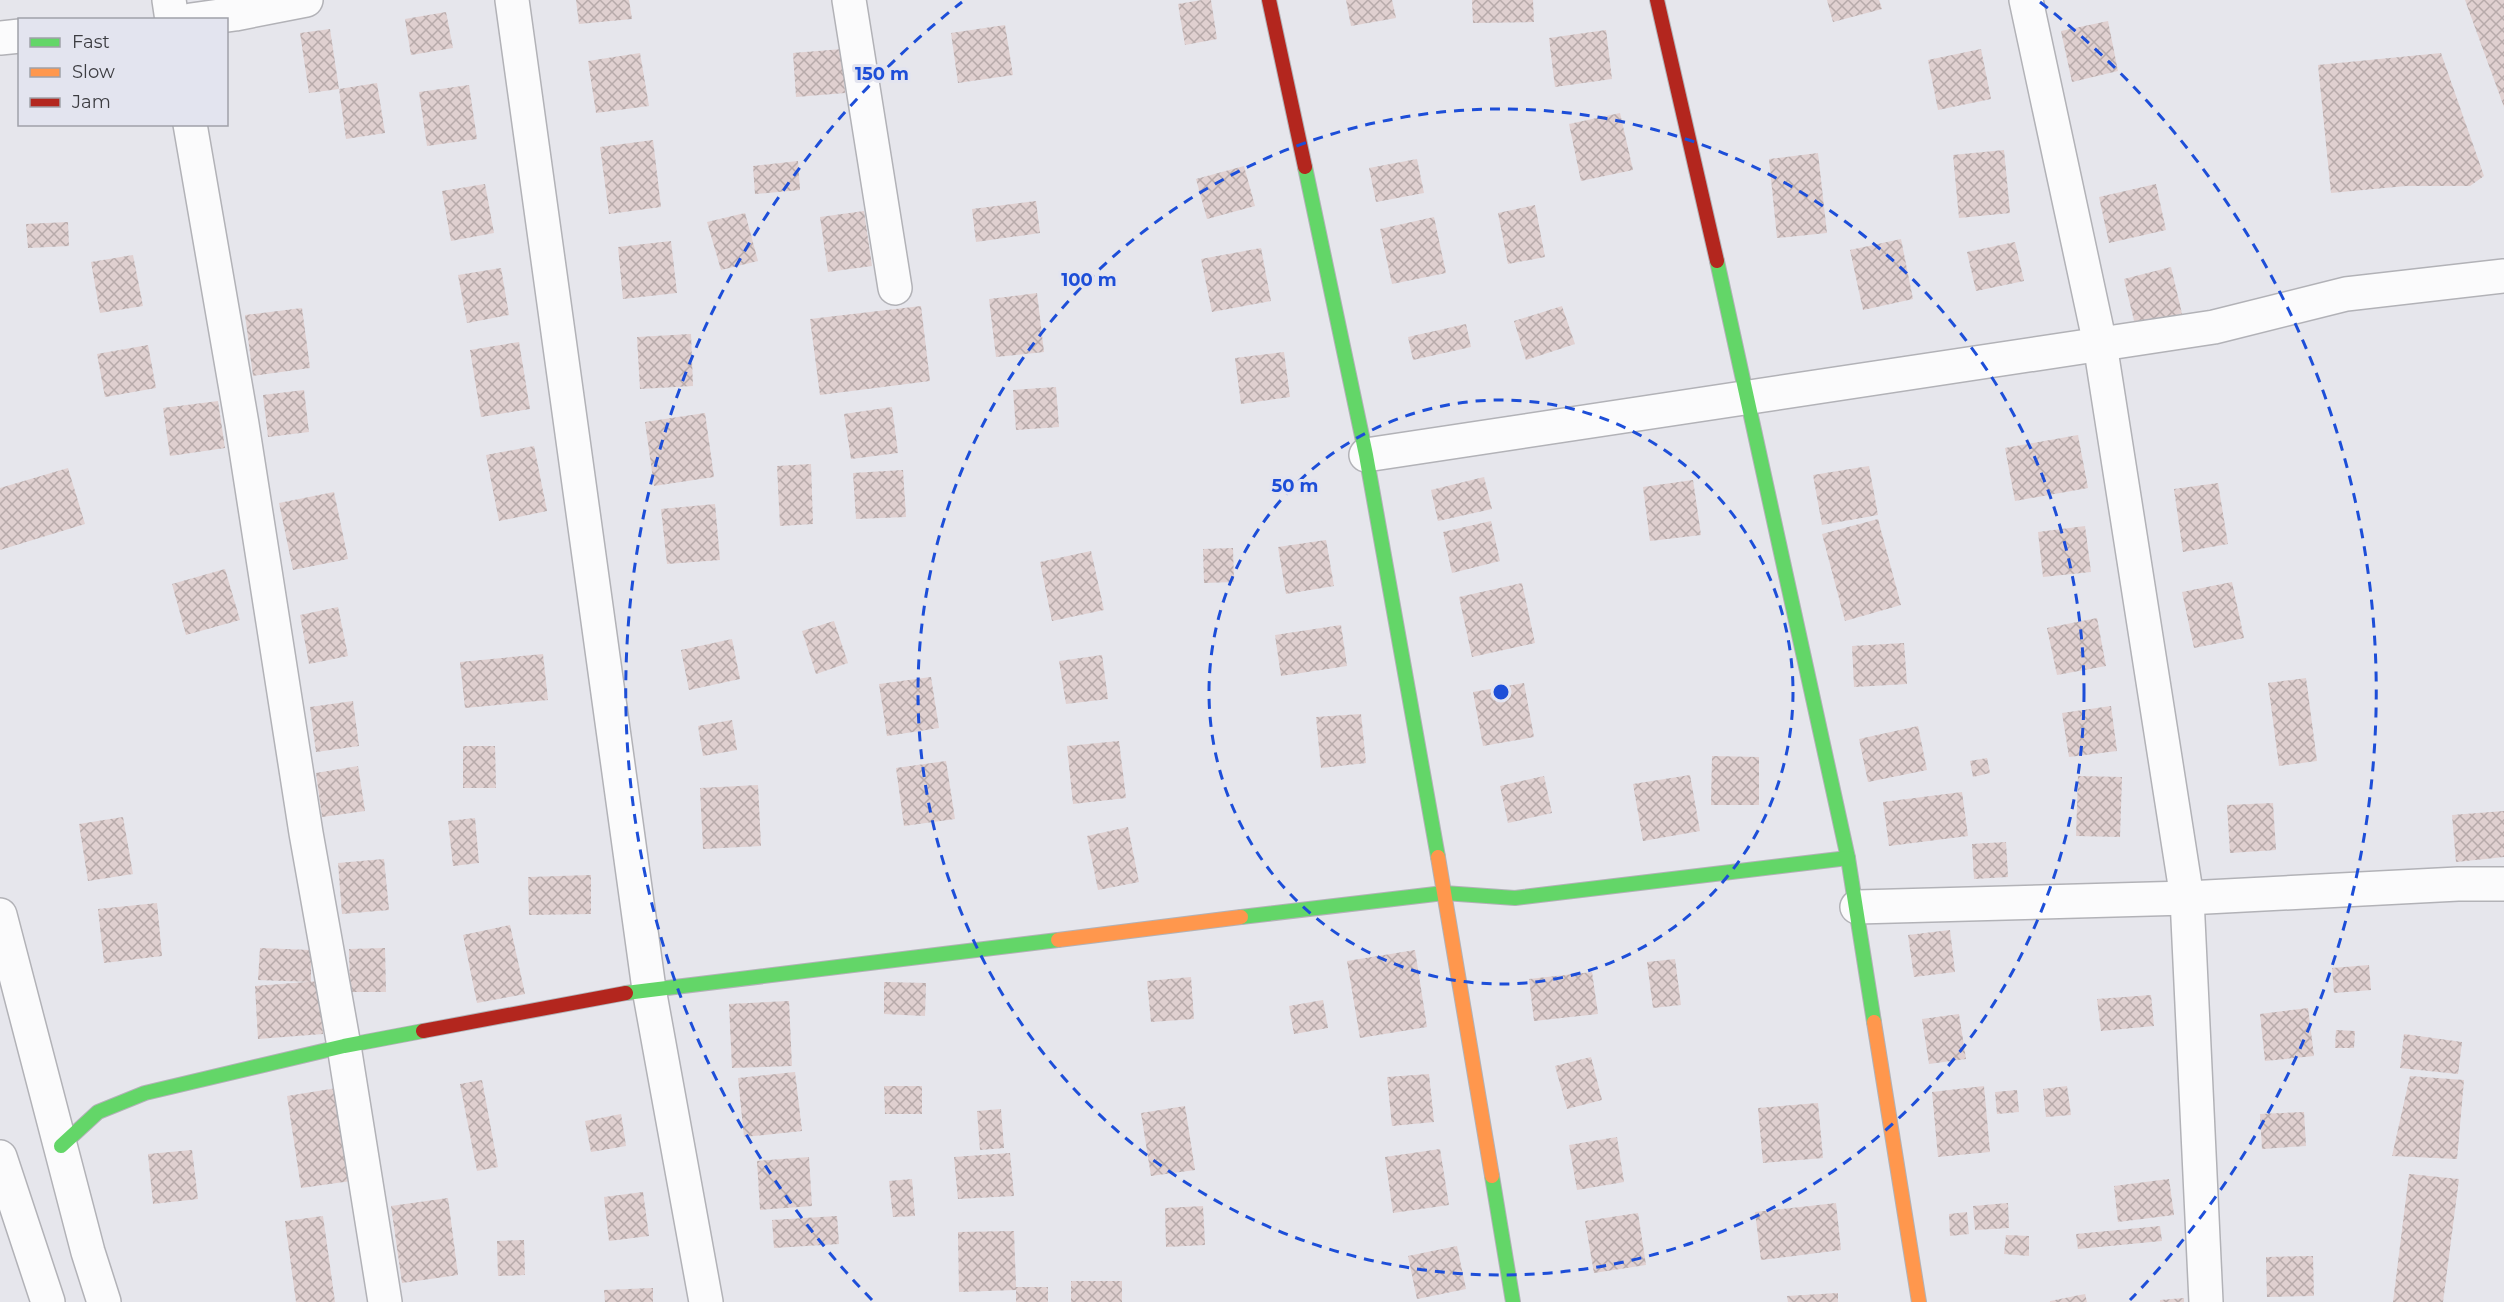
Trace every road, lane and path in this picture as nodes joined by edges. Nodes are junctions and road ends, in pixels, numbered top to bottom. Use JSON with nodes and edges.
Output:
{"nodes":[{"id":1,"x":169,"y":0,"type":"edge"},
{"id":2,"x":306,"y":0,"type":"edge"},
{"id":3,"x":512,"y":0,"type":"edge"},
{"id":4,"x":849,"y":0,"type":"edge"},
{"id":5,"x":1269,"y":0,"type":"edge"},
{"id":6,"x":1658,"y":0,"type":"edge"},
{"id":7,"x":2026,"y":0,"type":"edge"},
{"id":8,"x":172,"y":18,"type":"edge"},
{"id":9,"x":206,"y":18,"type":"edge"},
{"id":10,"x":18,"y":36,"type":"edge"},
{"id":11,"x":0,"y":38,"type":"edge"},
{"id":12,"x":190,"y":126,"type":"edge"},
{"id":13,"x":2504,"y":276,"type":"edge"},
{"id":14,"x":894,"y":288,"type":"dead end"},
{"id":15,"x":2100,"y":344,"type":"junction"},
{"id":16,"x":1748,"y":397,"type":"junction"},
{"id":17,"x":1366,"y":455,"type":"junction"},
{"id":18,"x":1848,"y":858,"type":"junction"},
{"id":19,"x":2504,"y":884,"type":"edge"},
{"id":20,"x":1444,"y":893,"type":"junction"},
{"id":21,"x":2187,"y":898,"type":"junction"},
{"id":22,"x":1857,"y":907,"type":"junction"},
{"id":23,"x":0,"y":915,"type":"edge"},
{"id":24,"x":649,"y":989,"type":"junction"},
{"id":25,"x":344,"y":1046,"type":"junction"},
{"id":26,"x":61,"y":1146,"type":"junction"},
{"id":27,"x":1,"y":1161,"type":"edge"},
{"id":28,"x":48,"y":1302,"type":"edge"},
{"id":29,"x":104,"y":1302,"type":"edge"},
{"id":30,"x":385,"y":1302,"type":"edge"},
{"id":31,"x":705,"y":1302,"type":"edge"},
{"id":32,"x":1514,"y":1302,"type":"edge"},
{"id":33,"x":1919,"y":1302,"type":"edge"},
{"id":34,"x":2206,"y":1302,"type":"edge"}],
"edges":[{"from":1,"to":8,"type":"street"},
{"from":2,"to":9,"type":"street"},
{"from":3,"to":24,"type":"street"},
{"from":4,"to":14,"type":"street"},
{"from":5,"to":17,"type":"street"},
{"from":6,"to":16,"type":"street"},
{"from":7,"to":15,"type":"street"},
{"from":10,"to":11,"type":"street"},
{"from":12,"to":25,"type":"street"},
{"from":13,"to":15,"type":"street"},
{"from":15,"to":16,"type":"street"},
{"from":15,"to":21,"type":"street"},
{"from":16,"to":17,"type":"street"},
{"from":16,"to":18,"type":"street"},
{"from":17,"to":20,"type":"street"},
{"from":18,"to":20,"type":"street"},
{"from":18,"to":22,"type":"street"},
{"from":19,"to":21,"type":"street"},
{"from":20,"to":24,"type":"street"},
{"from":20,"to":32,"type":"street"},
{"from":21,"to":22,"type":"street"},
{"from":21,"to":34,"type":"street"},
{"from":22,"to":33,"type":"street"},
{"from":23,"to":26,"type":"street"},
{"from":24,"to":25,"type":"street"},
{"from":24,"to":31,"type":"street"},
{"from":25,"to":26,"type":"street"},
{"from":25,"to":30,"type":"street"},
{"from":26,"to":29,"type":"street"},
{"from":27,"to":28,"type":"street"}]}
